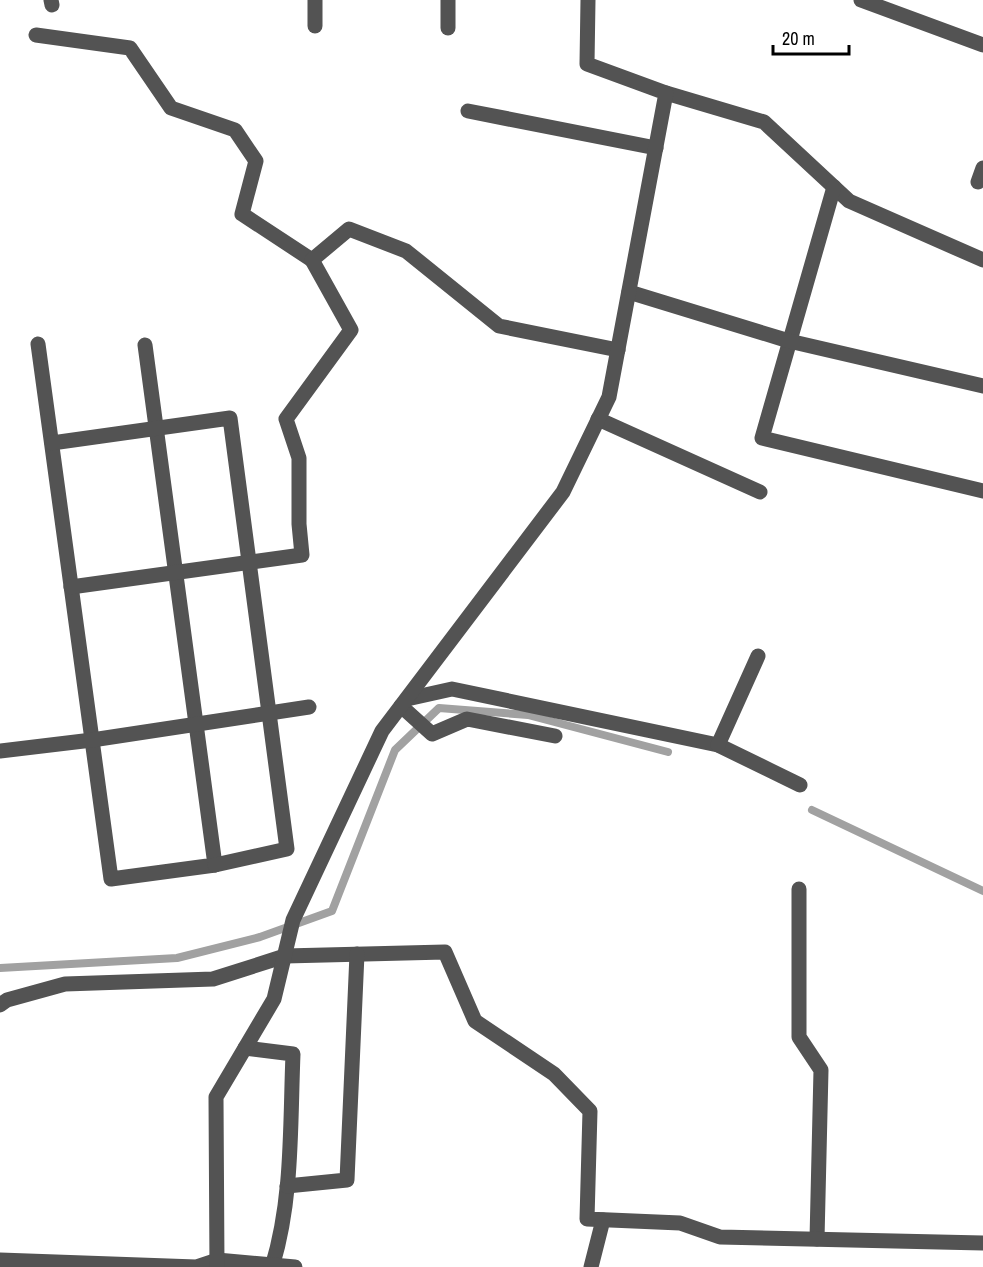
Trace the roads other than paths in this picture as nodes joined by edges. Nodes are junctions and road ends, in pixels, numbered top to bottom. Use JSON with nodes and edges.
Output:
{"nodes":[{"id":1,"x":315,"y":0,"type":"edge"},
{"id":2,"x":448,"y":0,"type":"edge"},
{"id":3,"x":588,"y":0,"type":"edge"},
{"id":4,"x":861,"y":0,"type":"edge"},
{"id":5,"x":315,"y":26,"type":"dead end"},
{"id":6,"x":448,"y":28,"type":"dead end"},
{"id":7,"x":36,"y":35,"type":"dead end"},
{"id":8,"x":983,"y":45,"type":"edge"},
{"id":9,"x":666,"y":93,"type":"junction"},
{"id":10,"x":468,"y":111,"type":"dead end"},
{"id":11,"x":656,"y":148,"type":"junction"},
{"id":12,"x":834,"y":187,"type":"junction"},
{"id":13,"x":312,"y":260,"type":"junction"},
{"id":14,"x":983,"y":260,"type":"edge"},
{"id":15,"x":629,"y":292,"type":"junction"},
{"id":16,"x":789,"y":341,"type":"junction"},
{"id":17,"x":39,"y":344,"type":"dead end"},
{"id":18,"x":145,"y":345,"type":"dead end"},
{"id":19,"x":618,"y":350,"type":"junction"},
{"id":20,"x":983,"y":386,"type":"edge"},
{"id":21,"x":598,"y":419,"type":"junction"},
{"id":22,"x":52,"y":443,"type":"junction"},
{"id":23,"x":983,"y":491,"type":"edge"},
{"id":24,"x":760,"y":492,"type":"dead end"},
{"id":25,"x":71,"y":586,"type":"junction"},
{"id":26,"x":759,"y":656,"type":"dead end"},
{"id":27,"x":404,"y":703,"type":"junction"},
{"id":28,"x":309,"y":707,"type":"dead end"},
{"id":29,"x":555,"y":736,"type":"dead end"},
{"id":30,"x":92,"y":740,"type":"junction"},
{"id":31,"x":718,"y":745,"type":"junction"},
{"id":32,"x":0,"y":751,"type":"edge"},
{"id":33,"x":800,"y":785,"type":"dead end"},
{"id":34,"x":215,"y":865,"type":"junction"},
{"id":35,"x":799,"y":889,"type":"dead end"},
{"id":36,"x":357,"y":954,"type":"junction"},
{"id":37,"x":285,"y":957,"type":"junction"},
{"id":38,"x":0,"y":1005,"type":"edge"},
{"id":39,"x":245,"y":1047,"type":"junction"},
{"id":40,"x":287,"y":1186,"type":"junction"},
{"id":41,"x":603,"y":1220,"type":"junction"},
{"id":42,"x":817,"y":1239,"type":"junction"},
{"id":43,"x":983,"y":1243,"type":"edge"},
{"id":44,"x":0,"y":1260,"type":"edge"},
{"id":45,"x":217,"y":1264,"type":"edge"},
{"id":46,"x":272,"y":1267,"type":"edge"},
{"id":47,"x":296,"y":1267,"type":"edge"},
{"id":48,"x":591,"y":1267,"type":"edge"}],
"edges":[{"from":1,"to":5,"type":"street"},
{"from":2,"to":6,"type":"street"},
{"from":3,"to":9,"type":"street"},
{"from":4,"to":8,"type":"street"},
{"from":7,"to":13,"type":"street"},
{"from":9,"to":11,"type":"street"},
{"from":9,"to":12,"type":"street"},
{"from":10,"to":11,"type":"street"},
{"from":11,"to":15,"type":"street"},
{"from":12,"to":14,"type":"street"},
{"from":12,"to":16,"type":"street"},
{"from":13,"to":19,"type":"street"},
{"from":13,"to":25,"type":"street"},
{"from":15,"to":16,"type":"street"},
{"from":15,"to":19,"type":"street"},
{"from":16,"to":20,"type":"street"},
{"from":16,"to":23,"type":"street"},
{"from":17,"to":22,"type":"street"},
{"from":18,"to":34,"type":"street"},
{"from":19,"to":21,"type":"street"},
{"from":21,"to":24,"type":"street"},
{"from":21,"to":27,"type":"street"},
{"from":22,"to":25,"type":"street"},
{"from":22,"to":34,"type":"street"},
{"from":25,"to":30,"type":"street"},
{"from":26,"to":31,"type":"street"},
{"from":27,"to":29,"type":"street"},
{"from":27,"to":31,"type":"street"},
{"from":27,"to":37,"type":"street"},
{"from":28,"to":30,"type":"street"},
{"from":30,"to":32,"type":"street"},
{"from":30,"to":34,"type":"street"},
{"from":31,"to":33,"type":"street"},
{"from":35,"to":42,"type":"street"},
{"from":36,"to":37,"type":"street"},
{"from":36,"to":40,"type":"street"},
{"from":36,"to":41,"type":"street"},
{"from":37,"to":38,"type":"street"},
{"from":37,"to":39,"type":"street"},
{"from":39,"to":40,"type":"street"},
{"from":39,"to":45,"type":"street"},
{"from":40,"to":46,"type":"street"},
{"from":41,"to":42,"type":"street"},
{"from":41,"to":48,"type":"street"},
{"from":42,"to":43,"type":"street"},
{"from":44,"to":45,"type":"street"},
{"from":45,"to":47,"type":"street"}]}
